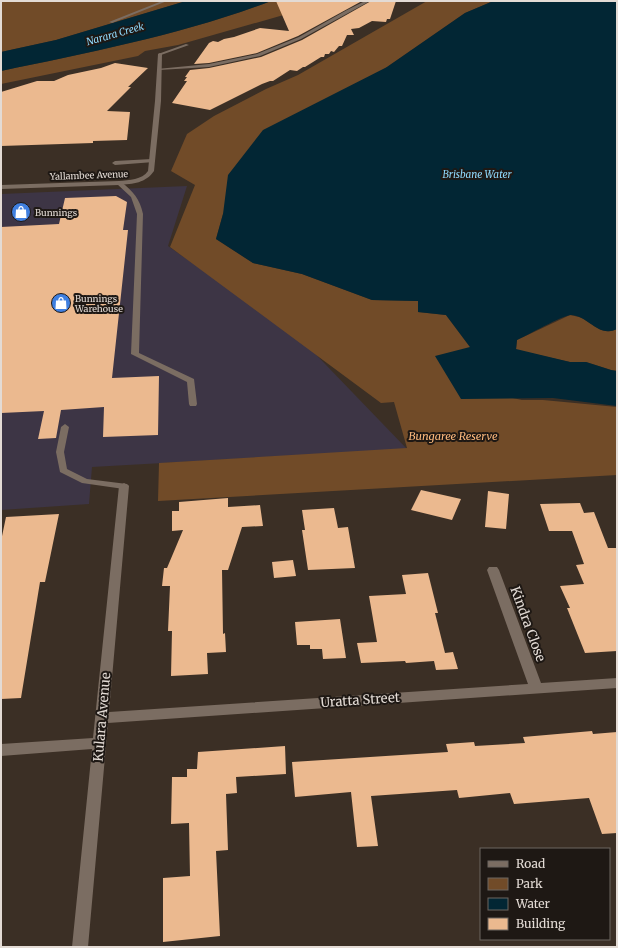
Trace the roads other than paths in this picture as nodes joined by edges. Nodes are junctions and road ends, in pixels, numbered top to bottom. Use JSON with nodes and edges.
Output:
{"nodes":[{"id":1,"x":165,"y":1,"type":"edge"},
{"id":2,"x":368,"y":1,"type":"edge"},
{"id":3,"x":111,"y":22,"type":"dead end"},
{"id":4,"x":187,"y":45,"type":"dead end"},
{"id":5,"x":160,"y":54,"type":"joint"},
{"id":6,"x":159,"y":70,"type":"junction"},
{"id":7,"x":152,"y":162,"type":"junction"},
{"id":8,"x":115,"y":163,"type":"dead end"},
{"id":9,"x":119,"y":183,"type":"junction"},
{"id":10,"x":1,"y":187,"type":"edge"},
{"id":11,"x":193,"y":404,"type":"dead end"},
{"id":12,"x":65,"y":427,"type":"dead end"},
{"id":13,"x":124,"y":486,"type":"joint"},
{"id":14,"x":493,"y":570,"type":"dead end"},
{"id":15,"x":617,"y":683,"type":"edge"},
{"id":16,"x":536,"y":688,"type":"junction"},
{"id":17,"x":102,"y":718,"type":"junction"},
{"id":18,"x":100,"y":743,"type":"junction"},
{"id":19,"x":1,"y":750,"type":"edge"},
{"id":20,"x":80,"y":947,"type":"edge"}],
"edges":[{"from":1,"to":3,"type":"lane"},
{"from":2,"to":6,"type":"lane"},
{"from":4,"to":5,"type":"lane"},
{"from":5,"to":6,"type":"street","name":"Yallambee Avenue"},
{"from":6,"to":7,"type":"street","name":"Yallambee Avenue"},
{"from":7,"to":8,"type":"lane"},
{"from":7,"to":9,"type":"street","name":"Yallambee Avenue"},
{"from":9,"to":10,"type":"street","name":"Yallambee Avenue"},
{"from":9,"to":11,"type":"lane"},
{"from":12,"to":13,"type":"lane"},
{"from":13,"to":17,"type":"street","name":"Kulara Avenue"},
{"from":14,"to":16,"type":"street","name":"Kindra Close"},
{"from":15,"to":16,"type":"street","name":"Uratta Street"},
{"from":16,"to":17,"type":"street","name":"Uratta Street"},
{"from":17,"to":18,"type":"street","name":"Kulara Avenue"},
{"from":18,"to":19,"type":"street"},
{"from":18,"to":20,"type":"street","name":"Kulara Avenue"}]}
